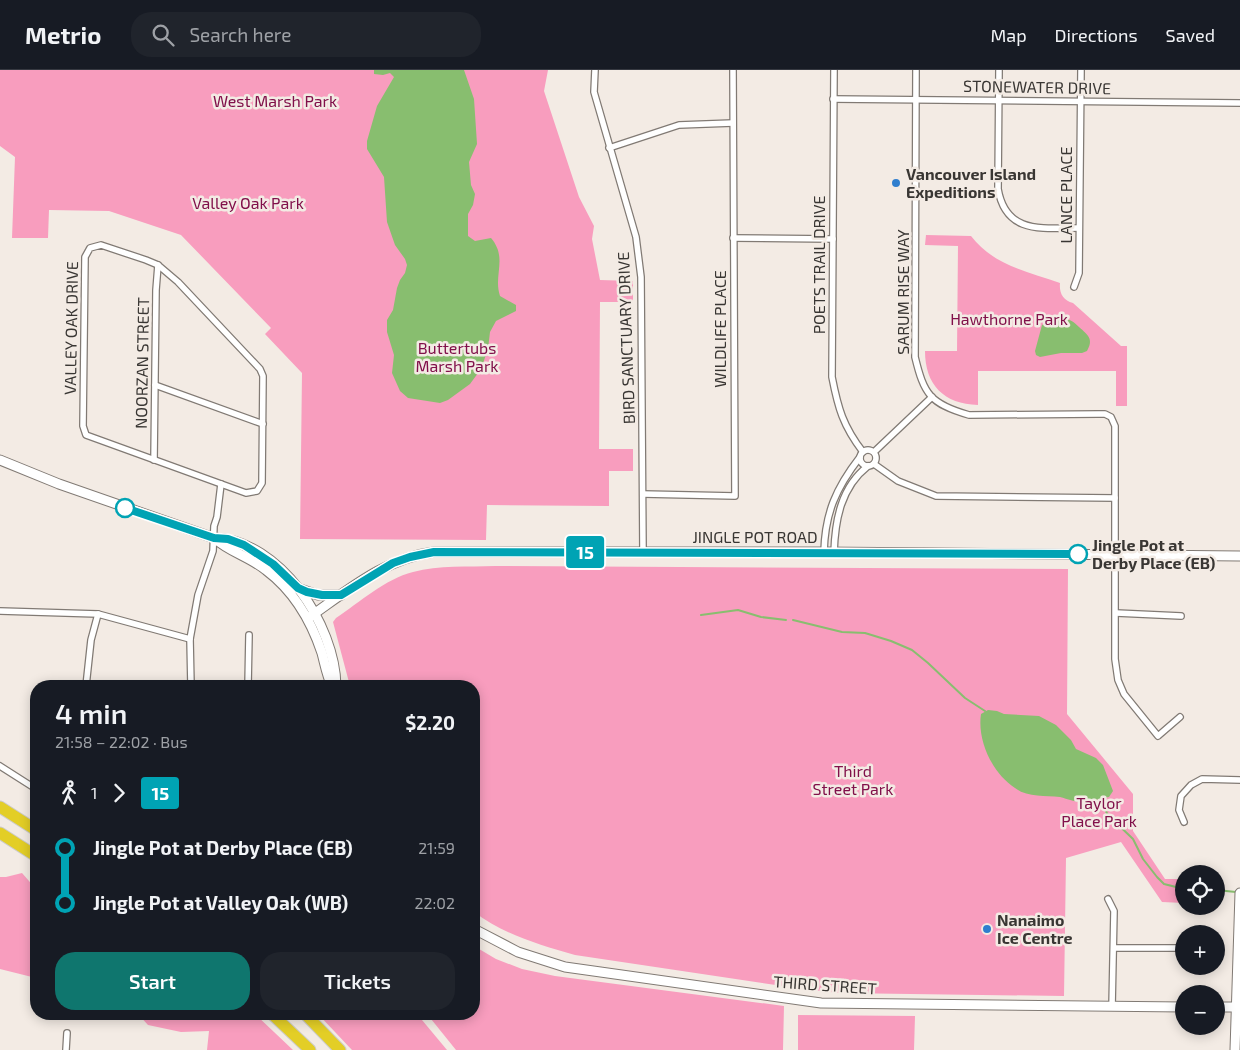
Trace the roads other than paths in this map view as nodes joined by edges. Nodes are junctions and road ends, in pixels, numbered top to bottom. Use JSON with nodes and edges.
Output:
{"nodes":[{"id":1,"x":596,"y":70,"type":"edge"},
{"id":2,"x":733,"y":70,"type":"edge"},
{"id":3,"x":834,"y":70,"type":"edge"},
{"id":4,"x":916,"y":70,"type":"edge"},
{"id":5,"x":999,"y":70,"type":"edge"},
{"id":6,"x":1081,"y":70,"type":"edge"},
{"id":7,"x":916,"y":98,"type":"junction"},
{"id":8,"x":833,"y":99,"type":"junction"},
{"id":9,"x":998,"y":100,"type":"junction"},
{"id":10,"x":1080,"y":102,"type":"junction"},
{"id":11,"x":1240,"y":103,"type":"edge"},
{"id":12,"x":733,"y":123,"type":"junction"},
{"id":13,"x":609,"y":148,"type":"junction"},
{"id":14,"x":1080,"y":228,"type":"junction"},
{"id":15,"x":733,"y":238,"type":"junction"},
{"id":16,"x":833,"y":239,"type":"junction"},
{"id":17,"x":158,"y":265,"type":"junction"},
{"id":18,"x":1074,"y":287,"type":"dead end"},
{"id":19,"x":155,"y":385,"type":"junction"},
{"id":20,"x":932,"y":398,"type":"junction"},
{"id":21,"x":262,"y":424,"type":"junction"},
{"id":22,"x":874,"y":452,"type":"junction"},
{"id":23,"x":861,"y":455,"type":"junction"},
{"id":24,"x":0,"y":460,"type":"edge"},
{"id":25,"x":154,"y":460,"type":"junction"},
{"id":26,"x":871,"y":465,"type":"junction"},
{"id":27,"x":221,"y":484,"type":"junction"},
{"id":28,"x":643,"y":494,"type":"junction"},
{"id":29,"x":1115,"y":498,"type":"junction"},
{"id":30,"x":214,"y":538,"type":"junction"},
{"id":31,"x":643,"y":552,"type":"junction"},
{"id":32,"x":824,"y":552,"type":"junction"},
{"id":33,"x":834,"y":552,"type":"junction"},
{"id":34,"x":1114,"y":554,"type":"junction"},
{"id":35,"x":1240,"y":556,"type":"edge"},
{"id":36,"x":298,"y":588,"type":"junction"},
{"id":37,"x":341,"y":595,"type":"junction"},
{"id":38,"x":0,"y":611,"type":"edge"},
{"id":39,"x":1116,"y":613,"type":"junction"},
{"id":40,"x":98,"y":614,"type":"junction"},
{"id":41,"x":311,"y":615,"type":"junction"},
{"id":42,"x":1181,"y":616,"type":"dead end"},
{"id":43,"x":249,"y":635,"type":"dead end"},
{"id":44,"x":190,"y":640,"type":"junction"},
{"id":45,"x":87,"y":680,"type":"edge"},
{"id":46,"x":191,"y":680,"type":"edge"},
{"id":47,"x":248,"y":680,"type":"edge"},
{"id":48,"x":330,"y":680,"type":"edge"},
{"id":49,"x":335,"y":680,"type":"edge"},
{"id":50,"x":1180,"y":717,"type":"dead end"},
{"id":51,"x":0,"y":766,"type":"edge"},
{"id":52,"x":1240,"y":780,"type":"edge"},
{"id":53,"x":30,"y":785,"type":"edge"},
{"id":54,"x":0,"y":808,"type":"edge"},
{"id":55,"x":1184,"y":822,"type":"dead end"},
{"id":56,"x":30,"y":826,"type":"edge"},
{"id":57,"x":0,"y":833,"type":"edge"},
{"id":58,"x":30,"y":852,"type":"edge"},
{"id":59,"x":1240,"y":893,"type":"edge"},
{"id":60,"x":1108,"y":899,"type":"dead end"},
{"id":61,"x":480,"y":933,"type":"edge"},
{"id":62,"x":1114,"y":948,"type":"junction"},
{"id":63,"x":1175,"y":948,"type":"edge"},
{"id":64,"x":1112,"y":1007,"type":"junction"},
{"id":65,"x":1175,"y":1007,"type":"edge"},
{"id":66,"x":1225,"y":1007,"type":"edge"},
{"id":67,"x":1238,"y":1007,"type":"edge"},
{"id":68,"x":278,"y":1020,"type":"edge"},
{"id":69,"x":311,"y":1020,"type":"edge"},
{"id":70,"x":68,"y":1032,"type":"dead end"},
{"id":71,"x":66,"y":1050,"type":"edge"},
{"id":72,"x":310,"y":1050,"type":"edge"},
{"id":73,"x":340,"y":1050,"type":"edge"},
{"id":74,"x":1235,"y":1050,"type":"edge"}],
"edges":[{"from":1,"to":13,"type":"street","name":"BIRD SANCTUARY DRIVE"},
{"from":2,"to":12,"type":"street","name":"WILDLIFE PLACE"},
{"from":3,"to":8,"type":"street","name":"POETS TRAIL DRIVE"},
{"from":4,"to":7,"type":"street","name":"SARUM RISE WAY"},
{"from":5,"to":9,"type":"street"},
{"from":6,"to":10,"type":"street","name":"LANCE PLACE"},
{"from":7,"to":8,"type":"street","name":"STONEWATER DRIVE"},
{"from":7,"to":9,"type":"street","name":"STONEWATER DRIVE"},
{"from":7,"to":20,"type":"street","name":"SARUM RISE WAY"},
{"from":8,"to":16,"type":"street","name":"POETS TRAIL DRIVE"},
{"from":9,"to":10,"type":"street","name":"STONEWATER DRIVE"},
{"from":9,"to":14,"type":"street"},
{"from":10,"to":11,"type":"street","name":"STONEWATER DRIVE"},
{"from":10,"to":14,"type":"street","name":"LANCE PLACE"},
{"from":12,"to":13,"type":"street"},
{"from":12,"to":15,"type":"street","name":"WILDLIFE PLACE"},
{"from":13,"to":28,"type":"street","name":"BIRD SANCTUARY DRIVE"},
{"from":14,"to":18,"type":"street","name":"LANCE PLACE"},
{"from":15,"to":16,"type":"street"},
{"from":15,"to":28,"type":"street","name":"WILDLIFE PLACE"},
{"from":16,"to":23,"type":"street","name":"POETS TRAIL DRIVE"},
{"from":17,"to":19,"type":"street","name":"NOORZAN STREET"},
{"from":17,"to":21,"type":"street","name":"VALLEY OAK DRIVE"},
{"from":17,"to":25,"type":"street","name":"VALLEY OAK DRIVE"},
{"from":19,"to":21,"type":"street"},
{"from":19,"to":25,"type":"street","name":"NOORZAN STREET"},
{"from":20,"to":22,"type":"street"},
{"from":20,"to":29,"type":"street"},
{"from":21,"to":27,"type":"street","name":"VALLEY OAK DRIVE"},
{"from":22,"to":23,"type":"street"},
{"from":22,"to":26,"type":"street"},
{"from":23,"to":26,"type":"street"},
{"from":23,"to":32,"type":"street"},
{"from":24,"to":30,"type":"main road"},
{"from":25,"to":27,"type":"street","name":"VALLEY OAK DRIVE"},
{"from":26,"to":29,"type":"street"},
{"from":26,"to":33,"type":"street"},
{"from":27,"to":30,"type":"street"},
{"from":28,"to":31,"type":"street","name":"BIRD SANCTUARY DRIVE"},
{"from":29,"to":34,"type":"street"},
{"from":30,"to":36,"type":"main road"},
{"from":30,"to":41,"type":"main road"},
{"from":30,"to":44,"type":"street"},
{"from":31,"to":32,"type":"main road","name":"JINGLE POT ROAD"},
{"from":31,"to":37,"type":"main road","name":"JINGLE POT ROAD"},
{"from":32,"to":33,"type":"main road","name":"JINGLE POT ROAD"},
{"from":33,"to":34,"type":"main road","name":"JINGLE POT ROAD"},
{"from":34,"to":35,"type":"main road","name":"JINGLE POT ROAD"},
{"from":34,"to":39,"type":"street"},
{"from":36,"to":37,"type":"main road"},
{"from":36,"to":41,"type":"main road"},
{"from":37,"to":41,"type":"main road","name":"JINGLE POT ROAD"},
{"from":38,"to":40,"type":"street"},
{"from":39,"to":42,"type":"street"},
{"from":39,"to":50,"type":"street"},
{"from":40,"to":44,"type":"street"},
{"from":40,"to":45,"type":"street"},
{"from":41,"to":48,"type":"main road"},
{"from":41,"to":49,"type":"main road"},
{"from":43,"to":47,"type":"street"},
{"from":44,"to":46,"type":"street"},
{"from":51,"to":53,"type":"street"},
{"from":52,"to":55,"type":"street"},
{"from":54,"to":56,"type":"highway"},
{"from":57,"to":58,"type":"highway"},
{"from":59,"to":67,"type":"main road"},
{"from":60,"to":62,"type":"street"},
{"from":61,"to":64,"type":"main road","name":"THIRD STREET"},
{"from":62,"to":63,"type":"street"},
{"from":62,"to":64,"type":"street"},
{"from":64,"to":65,"type":"main road","name":"THIRD STREET"},
{"from":66,"to":67,"type":"main road"},
{"from":67,"to":74,"type":"main road"},
{"from":68,"to":72,"type":"highway"},
{"from":69,"to":73,"type":"highway"},
{"from":70,"to":71,"type":"street"}]}
